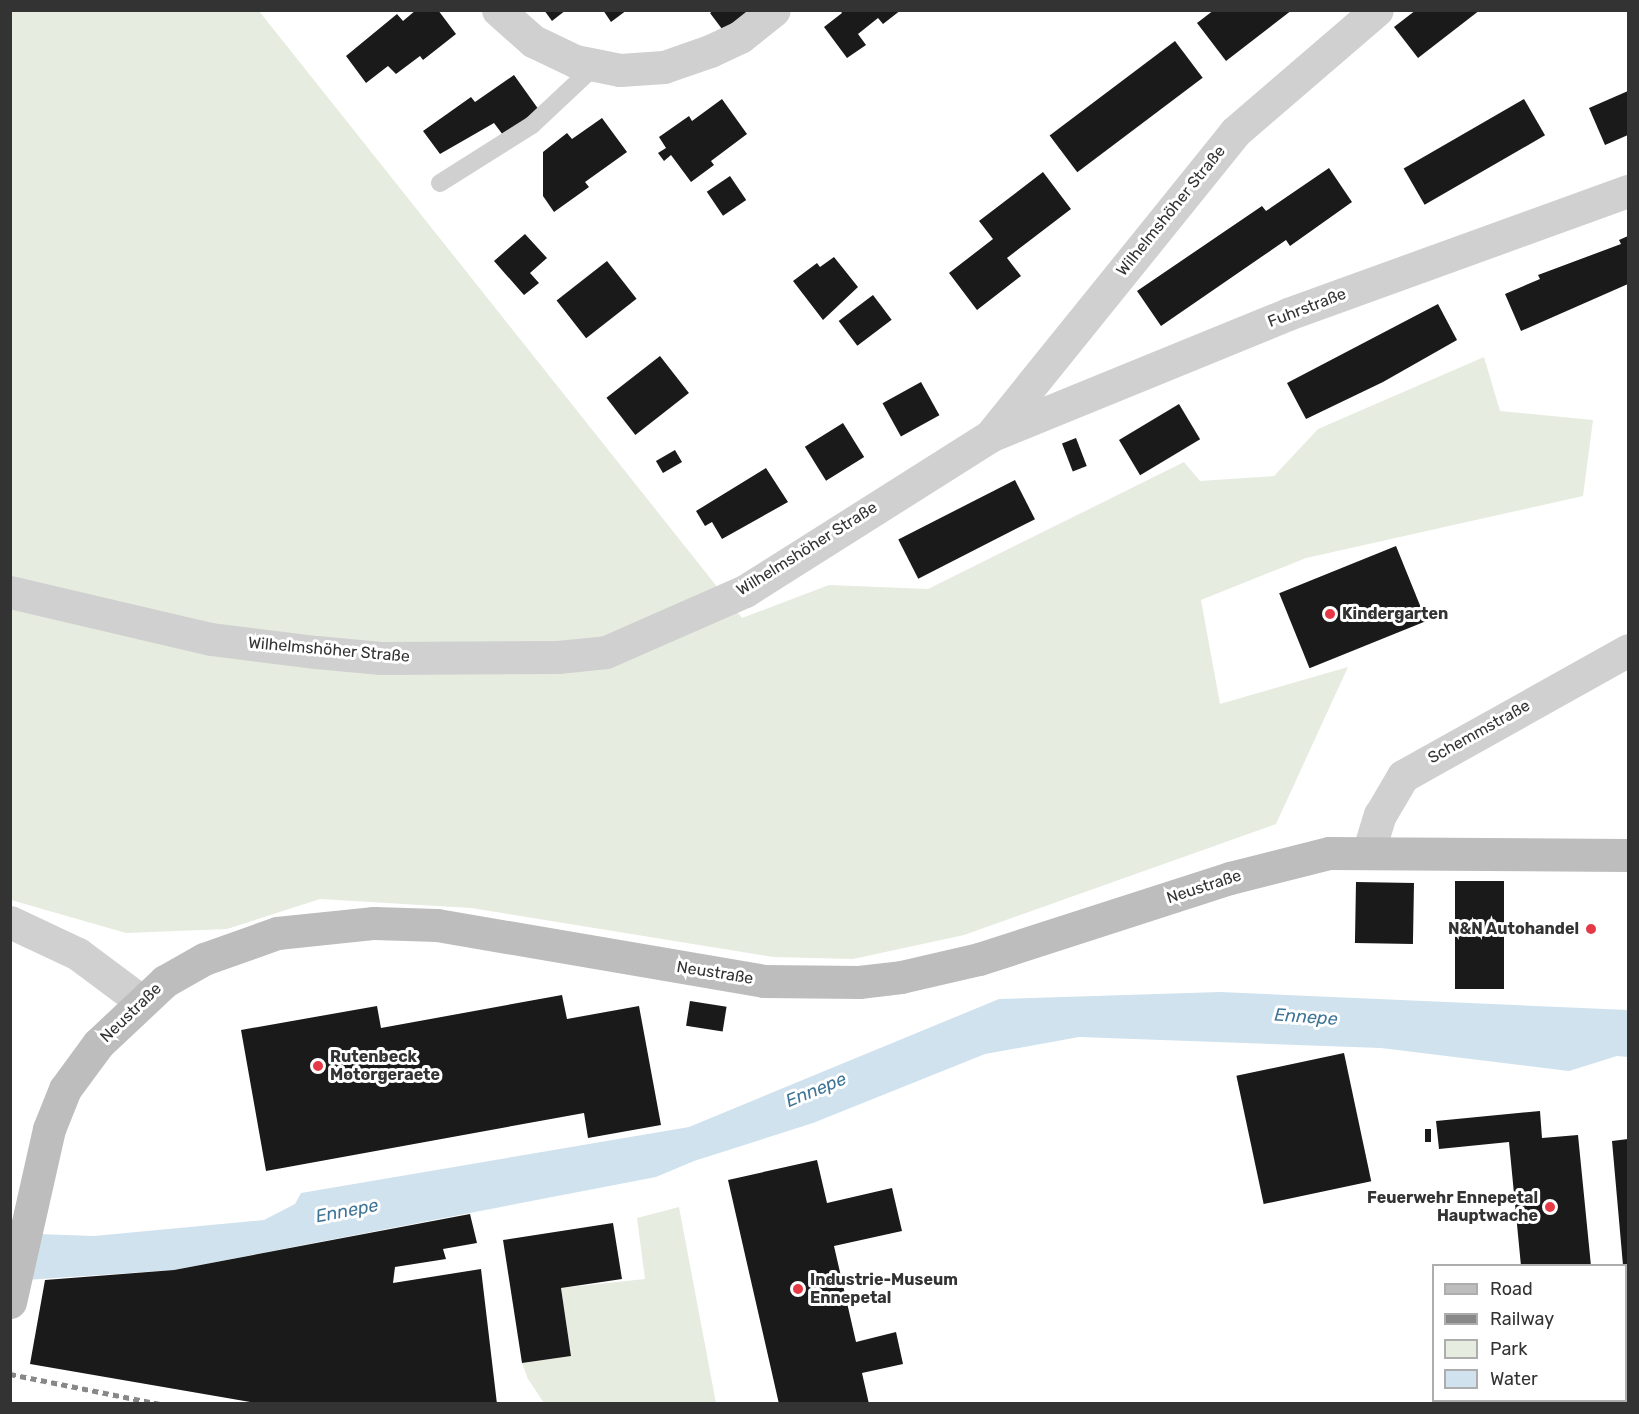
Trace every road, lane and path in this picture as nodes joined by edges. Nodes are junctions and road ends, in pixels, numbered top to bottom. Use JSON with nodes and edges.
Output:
{"nodes":[{"id":1,"x":498,"y":10,"type":"edge"},
{"id":2,"x":774,"y":10,"type":"edge"},
{"id":3,"x":1377,"y":10,"type":"edge"},
{"id":4,"x":596,"y":65,"type":"junction"},
{"id":5,"x":440,"y":183,"type":"dead end"},
{"id":6,"x":1629,"y":191,"type":"edge"},
{"id":7,"x":990,"y":436,"type":"junction"},
{"id":8,"x":10,"y":592,"type":"edge"},
{"id":9,"x":1629,"y":650,"type":"edge"},
{"id":10,"x":1368,"y":850,"type":"junction"},
{"id":11,"x":1629,"y":855,"type":"edge"},
{"id":12,"x":10,"y":922,"type":"edge"},
{"id":13,"x":141,"y":1000,"type":"junction"},
{"id":14,"x":12,"y":1294,"type":"edge"}],
"edges":[{"from":1,"to":4,"type":"street"},
{"from":2,"to":4,"type":"street"},
{"from":3,"to":7,"type":"street","name":"Wilhelmshöher Straße"},
{"from":4,"to":5,"type":"lane"},
{"from":6,"to":7,"type":"street","name":"Fuhrstraße"},
{"from":7,"to":8,"type":"street","name":"Wilhelmshöher Straße"},
{"from":9,"to":10,"type":"street","name":"Schemmstraße"},
{"from":10,"to":11,"type":"main road","name":"Neustraße"},
{"from":10,"to":13,"type":"main road","name":"Neustraße"},
{"from":12,"to":13,"type":"street"},
{"from":13,"to":14,"type":"main road","name":"Neustraße"}]}
